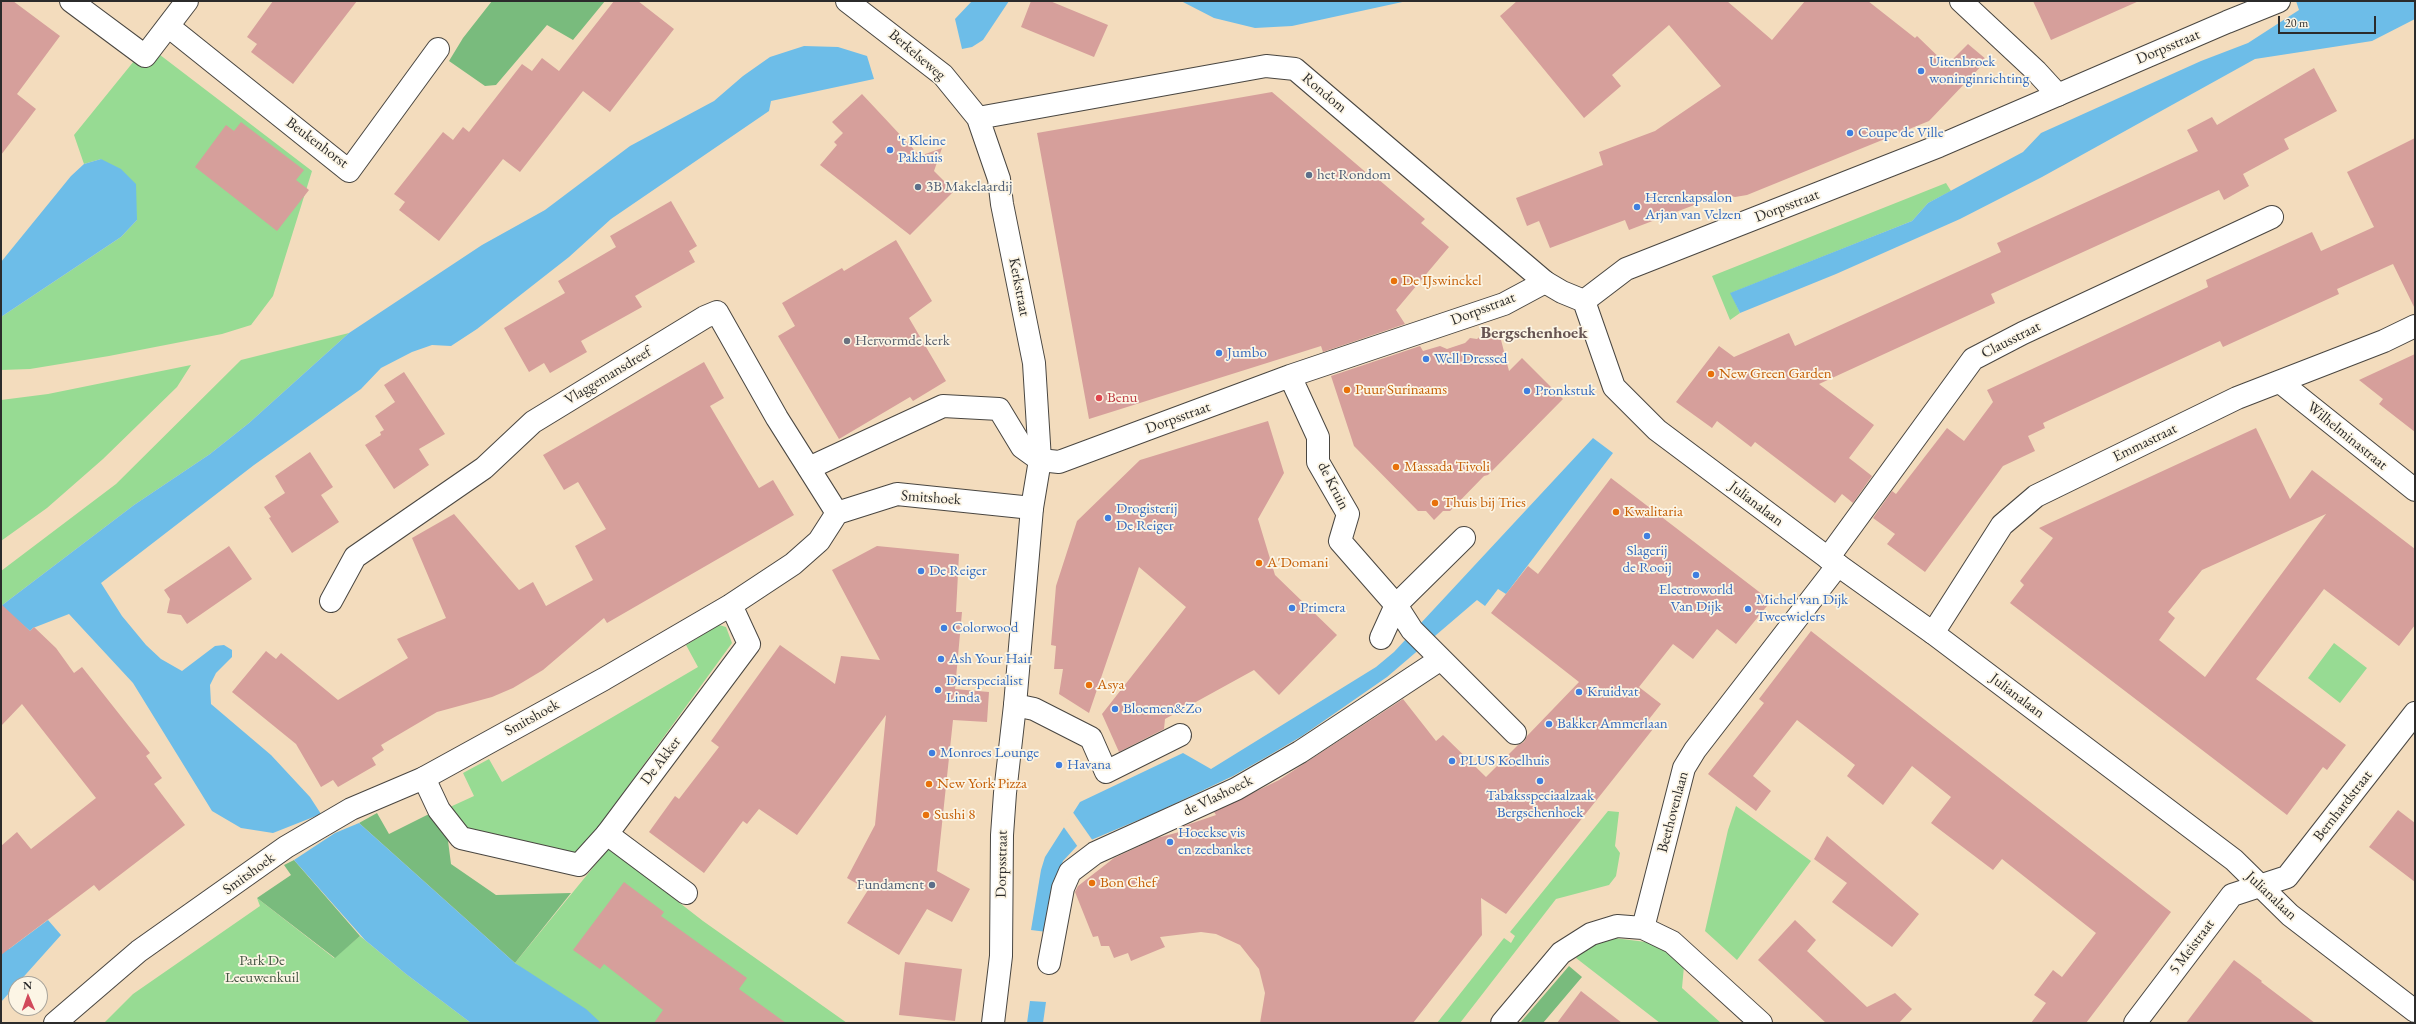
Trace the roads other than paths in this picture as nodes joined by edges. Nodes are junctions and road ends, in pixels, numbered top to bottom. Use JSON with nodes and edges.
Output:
{"nodes":[{"id":1,"x":71,"y":1,"type":"edge"},
{"id":2,"x":187,"y":1,"type":"edge"},
{"id":3,"x":847,"y":1,"type":"edge"},
{"id":4,"x":1961,"y":1,"type":"edge"},
{"id":5,"x":2280,"y":1,"type":"edge"},
{"id":6,"x":168,"y":26,"type":"junction"},
{"id":7,"x":438,"y":49,"type":"dead end"},
{"id":8,"x":2058,"y":95,"type":"junction"},
{"id":9,"x":978,"y":118,"type":"junction"},
{"id":10,"x":2272,"y":217,"type":"dead end"},
{"id":11,"x":1545,"y":282,"type":"junction"},
{"id":12,"x":1584,"y":301,"type":"junction"},
{"id":13,"x":2415,"y":326,"type":"edge"},
{"id":14,"x":1290,"y":376,"type":"junction"},
{"id":15,"x":2280,"y":382,"type":"junction"},
{"id":16,"x":1040,"y":460,"type":"junction"},
{"id":17,"x":810,"y":468,"type":"junction"},
{"id":18,"x":2415,"y":490,"type":"edge"},
{"id":19,"x":1032,"y":508,"type":"junction"},
{"id":20,"x":837,"y":513,"type":"junction"},
{"id":21,"x":1464,"y":538,"type":"dead end"},
{"id":22,"x":1833,"y":562,"type":"junction"},
{"id":23,"x":331,"y":601,"type":"dead end"},
{"id":24,"x":731,"y":605,"type":"junction"},
{"id":25,"x":1396,"y":605,"type":"junction"},
{"id":26,"x":1933,"y":632,"type":"junction"},
{"id":27,"x":1381,"y":638,"type":"dead end"},
{"id":28,"x":1436,"y":654,"type":"junction"},
{"id":29,"x":1015,"y":705,"type":"junction"},
{"id":30,"x":2415,"y":713,"type":"edge"},
{"id":31,"x":1515,"y":733,"type":"dead end"},
{"id":32,"x":1180,"y":735,"type":"dead end"},
{"id":33,"x":424,"y":778,"type":"junction"},
{"id":34,"x":607,"y":834,"type":"junction"},
{"id":35,"x":2260,"y":886,"type":"junction"},
{"id":36,"x":686,"y":893,"type":"dead end"},
{"id":37,"x":1643,"y":928,"type":"junction"},
{"id":38,"x":1049,"y":963,"type":"dead end"},
{"id":39,"x":2415,"y":1011,"type":"edge"},
{"id":40,"x":55,"y":1023,"type":"edge"},
{"id":41,"x":993,"y":1023,"type":"edge"},
{"id":42,"x":1502,"y":1023,"type":"edge"},
{"id":43,"x":1761,"y":1023,"type":"edge"},
{"id":44,"x":2135,"y":1023,"type":"edge"}],
"edges":[{"from":1,"to":6,"type":"street"},
{"from":2,"to":6,"type":"street"},
{"from":3,"to":9,"type":"street","name":"Berkelseweg"},
{"from":4,"to":8,"type":"street"},
{"from":5,"to":8,"type":"street","name":"Dorpsstraat"},
{"from":6,"to":7,"type":"street","name":"Beukenhorst"},
{"from":8,"to":12,"type":"street","name":"Dorpsstraat"},
{"from":9,"to":11,"type":"street","name":"Rondom"},
{"from":9,"to":16,"type":"street","name":"Kerkstraat"},
{"from":10,"to":22,"type":"street","name":"Clausstraat"},
{"from":11,"to":12,"type":"street","name":"Rondom"},
{"from":11,"to":14,"type":"street","name":"Dorpsstraat"},
{"from":12,"to":22,"type":"street","name":"Julianalaan"},
{"from":13,"to":15,"type":"street","name":"Emmastraat"},
{"from":14,"to":16,"type":"street","name":"Dorpsstraat"},
{"from":14,"to":25,"type":"street","name":"de Kruin"},
{"from":15,"to":18,"type":"street","name":"Wilhelminastraat"},
{"from":15,"to":26,"type":"street","name":"Emmastraat"},
{"from":16,"to":17,"type":"street"},
{"from":16,"to":19,"type":"street","name":"Dorpsstraat"},
{"from":17,"to":20,"type":"street","name":"Vlaggemansdreef"},
{"from":17,"to":23,"type":"street","name":"Vlaggemansdreef"},
{"from":19,"to":20,"type":"street","name":"Smitshoek"},
{"from":19,"to":29,"type":"street","name":"Dorpsstraat"},
{"from":20,"to":24,"type":"street","name":"Smitshoek"},
{"from":21,"to":25,"type":"street"},
{"from":22,"to":26,"type":"street","name":"Julianalaan"},
{"from":22,"to":37,"type":"street","name":"Beethovenlaan"},
{"from":24,"to":33,"type":"street","name":"Smitshoek"},
{"from":24,"to":34,"type":"street","name":"De Akker"},
{"from":25,"to":27,"type":"street"},
{"from":25,"to":28,"type":"street","name":"de Kruin"},
{"from":26,"to":35,"type":"street","name":"Julianalaan"},
{"from":28,"to":31,"type":"street"},
{"from":28,"to":38,"type":"street","name":"de Vlashoeck"},
{"from":29,"to":32,"type":"street"},
{"from":29,"to":41,"type":"street","name":"Dorpsstraat"},
{"from":30,"to":35,"type":"street","name":"Bernhardstraat"},
{"from":33,"to":34,"type":"street"},
{"from":33,"to":40,"type":"street","name":"Smitshoek"},
{"from":34,"to":36,"type":"street"},
{"from":35,"to":39,"type":"street","name":"Julianalaan"},
{"from":35,"to":44,"type":"street","name":"5 Meistraat"},
{"from":37,"to":42,"type":"street"},
{"from":37,"to":43,"type":"street"}]}
